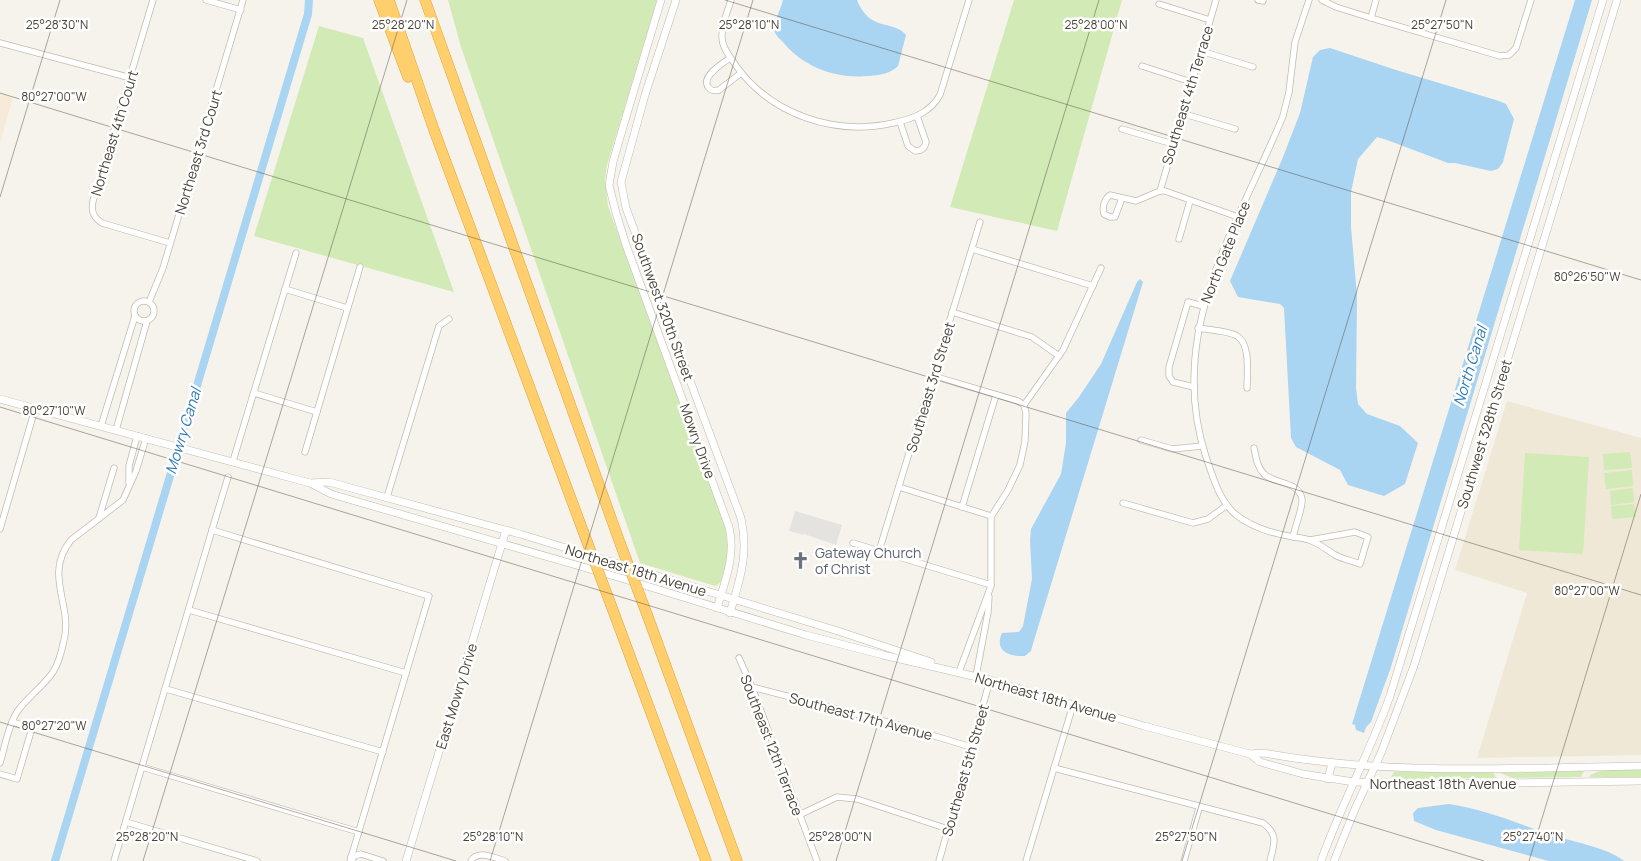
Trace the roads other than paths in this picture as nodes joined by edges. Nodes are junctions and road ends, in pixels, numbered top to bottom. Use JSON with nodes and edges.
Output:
{"nodes":[{"id":1,"x":154,"y":0,"type":"edge"},
{"id":2,"x":206,"y":0,"type":"edge"},
{"id":3,"x":243,"y":0,"type":"edge"},
{"id":4,"x":379,"y":0,"type":"edge"},
{"id":5,"x":389,"y":0,"type":"edge"},
{"id":6,"x":425,"y":0,"type":"edge"},
{"id":7,"x":661,"y":0,"type":"edge"},
{"id":8,"x":676,"y":0,"type":"edge"},
{"id":9,"x":731,"y":0,"type":"edge"},
{"id":10,"x":969,"y":0,"type":"edge"},
{"id":11,"x":1216,"y":0,"type":"edge"},
{"id":12,"x":1309,"y":0,"type":"edge"},
{"id":13,"x":1322,"y":0,"type":"edge"},
{"id":14,"x":1376,"y":0,"type":"edge"},
{"id":15,"x":1531,"y":0,"type":"edge"},
{"id":16,"x":1603,"y":0,"type":"edge"},
{"id":17,"x":1617,"y":0,"type":"edge"},
{"id":18,"x":1159,"y":4,"type":"dead end"},
{"id":19,"x":241,"y":10,"type":"junction"},
{"id":20,"x":1371,"y":18,"type":"junction"},
{"id":21,"x":1210,"y":20,"type":"junction"},
{"id":22,"x":0,"y":43,"type":"edge"},
{"id":23,"x":1201,"y":51,"type":"junction"},
{"id":24,"x":730,"y":58,"type":"junction"},
{"id":25,"x":1142,"y":66,"type":"dead end"},
{"id":26,"x":1253,"y":67,"type":"dead end"},
{"id":27,"x":740,"y":71,"type":"junction"},
{"id":28,"x":131,"y":78,"type":"junction"},
{"id":29,"x":1191,"y":82,"type":"junction"},
{"id":30,"x":1182,"y":113,"type":"junction"},
{"id":31,"x":917,"y":116,"type":"junction"},
{"id":32,"x":900,"y":122,"type":"junction"},
{"id":33,"x":1122,"y":129,"type":"dead end"},
{"id":34,"x":1234,"y":129,"type":"dead end"},
{"id":35,"x":434,"y":130,"type":"junction"},
{"id":36,"x":1173,"y":144,"type":"junction"},
{"id":37,"x":1160,"y":191,"type":"junction"},
{"id":38,"x":1122,"y":198,"type":"dead end"},
{"id":39,"x":1190,"y":201,"type":"junction"},
{"id":40,"x":1238,"y":217,"type":"junction"},
{"id":41,"x":980,"y":222,"type":"dead end"},
{"id":42,"x":1179,"y":239,"type":"dead end"},
{"id":43,"x":170,"y":243,"type":"junction"},
{"id":44,"x":972,"y":249,"type":"junction"},
{"id":45,"x":296,"y":254,"type":"dead end"},
{"id":46,"x":360,"y":267,"type":"dead end"},
{"id":47,"x":1102,"y":268,"type":"dead end"},
{"id":48,"x":1093,"y":286,"type":"junction"},
{"id":49,"x":285,"y":289,"type":"junction"},
{"id":50,"x":149,"y":302,"type":"junction"},
{"id":51,"x":1203,"y":306,"type":"junction"},
{"id":52,"x":347,"y":308,"type":"junction"},
{"id":53,"x":952,"y":312,"type":"junction"},
{"id":54,"x":135,"y":316,"type":"junction"},
{"id":55,"x":449,"y":319,"type":"dead end"},
{"id":56,"x":147,"y":321,"type":"junction"},
{"id":57,"x":1198,"y":328,"type":"junction"},
{"id":58,"x":1059,"y":356,"type":"junction"},
{"id":59,"x":933,"y":376,"type":"junction"},
{"id":60,"x":1194,"y":387,"type":"junction"},
{"id":61,"x":1247,"y":388,"type":"dead end"},
{"id":62,"x":254,"y":393,"type":"junction"},
{"id":63,"x":996,"y":395,"type":"junction"},
{"id":64,"x":0,"y":399,"type":"edge"},
{"id":65,"x":1024,"y":405,"type":"junction"},
{"id":66,"x":35,"y":409,"type":"junction"},
{"id":67,"x":317,"y":412,"type":"junction"},
{"id":68,"x":101,"y":426,"type":"junction"},
{"id":69,"x":116,"y":430,"type":"junction"},
{"id":70,"x":137,"y":436,"type":"junction"},
{"id":71,"x":146,"y":438,"type":"junction"},
{"id":72,"x":1141,"y":440,"type":"dead end"},
{"id":73,"x":1202,"y":446,"type":"junction"},
{"id":74,"x":1254,"y":448,"type":"dead end"},
{"id":75,"x":305,"y":452,"type":"dead end"},
{"id":76,"x":233,"y":461,"type":"junction"},
{"id":77,"x":114,"y":468,"type":"dead end"},
{"id":78,"x":228,"y":477,"type":"dead end"},
{"id":79,"x":310,"y":483,"type":"junction"},
{"id":80,"x":129,"y":487,"type":"junction"},
{"id":81,"x":899,"y":487,"type":"junction"},
{"id":82,"x":387,"y":497,"type":"junction"},
{"id":83,"x":1123,"y":503,"type":"dead end"},
{"id":84,"x":1227,"y":505,"type":"junction"},
{"id":85,"x":962,"y":507,"type":"junction"},
{"id":86,"x":991,"y":516,"type":"junction"},
{"id":87,"x":99,"y":518,"type":"junction"},
{"id":88,"x":0,"y":529,"type":"edge"},
{"id":89,"x":212,"y":530,"type":"junction"},
{"id":90,"x":506,"y":530,"type":"junction"},
{"id":91,"x":1293,"y":537,"type":"junction"},
{"id":92,"x":1310,"y":540,"type":"junction"},
{"id":93,"x":502,"y":543,"type":"junction"},
{"id":94,"x":852,"y":543,"type":"dead end"},
{"id":95,"x":880,"y":551,"type":"junction"},
{"id":96,"x":1432,"y":559,"type":"junction"},
{"id":97,"x":1442,"y":570,"type":"junction"},
{"id":98,"x":991,"y":585,"type":"junction"},
{"id":99,"x":989,"y":594,"type":"junction"},
{"id":100,"x":721,"y":596,"type":"junction"},
{"id":101,"x":734,"y":600,"type":"junction"},
{"id":102,"x":717,"y":608,"type":"junction"},
{"id":103,"x":190,"y":610,"type":"junction"},
{"id":104,"x":730,"y":612,"type":"junction"},
{"id":105,"x":739,"y":658,"type":"dead end"},
{"id":106,"x":959,"y":672,"type":"junction"},
{"id":107,"x":406,"y":673,"type":"junction"},
{"id":108,"x":976,"y":676,"type":"junction"},
{"id":109,"x":990,"y":680,"type":"junction"},
{"id":110,"x":752,"y":687,"type":"junction"},
{"id":111,"x":166,"y":689,"type":"junction"},
{"id":112,"x":1073,"y":705,"type":"junction"},
{"id":113,"x":12,"y":722,"type":"junction"},
{"id":114,"x":971,"y":747,"type":"junction"},
{"id":115,"x":383,"y":752,"type":"junction"},
{"id":116,"x":1250,"y":754,"type":"junction"},
{"id":117,"x":0,"y":762,"type":"edge"},
{"id":118,"x":1332,"y":763,"type":"junction"},
{"id":119,"x":1641,"y":766,"type":"edge"},
{"id":120,"x":142,"y":767,"type":"junction"},
{"id":121,"x":1362,"y":767,"type":"junction"},
{"id":122,"x":1375,"y":767,"type":"junction"},
{"id":123,"x":1594,"y":767,"type":"junction"},
{"id":124,"x":1054,"y":768,"type":"junction"},
{"id":125,"x":1494,"y":768,"type":"junction"},
{"id":126,"x":0,"y":774,"type":"edge"},
{"id":127,"x":1328,"y":779,"type":"junction"},
{"id":128,"x":1641,"y":781,"type":"edge"},
{"id":129,"x":1354,"y":782,"type":"junction"},
{"id":130,"x":1367,"y":782,"type":"junction"},
{"id":131,"x":1582,"y":782,"type":"junction"},
{"id":132,"x":1510,"y":783,"type":"junction"},
{"id":133,"x":1199,"y":808,"type":"junction"},
{"id":134,"x":799,"y":815,"type":"junction"},
{"id":135,"x":126,"y":822,"type":"junction"},
{"id":136,"x":948,"y":829,"type":"junction"},
{"id":137,"x":359,"y":832,"type":"junction"},
{"id":138,"x":352,"y":860,"type":"edge"},
{"id":139,"x":380,"y":860,"type":"edge"},
{"id":140,"x":114,"y":861,"type":"edge"},
{"id":141,"x":257,"y":861,"type":"edge"},
{"id":142,"x":406,"y":861,"type":"edge"},
{"id":143,"x":471,"y":861,"type":"edge"},
{"id":144,"x":505,"y":861,"type":"edge"},
{"id":145,"x":706,"y":861,"type":"edge"},
{"id":146,"x":737,"y":861,"type":"edge"},
{"id":147,"x":816,"y":861,"type":"edge"},
{"id":148,"x":939,"y":861,"type":"edge"},
{"id":149,"x":1027,"y":861,"type":"edge"},
{"id":150,"x":1184,"y":861,"type":"edge"},
{"id":151,"x":1270,"y":861,"type":"edge"},
{"id":152,"x":1321,"y":861,"type":"edge"},
{"id":153,"x":1334,"y":861,"type":"edge"}],
"edges":[{"from":1,"to":28,"type":"street","name":"Northeast 4th Court"},
{"from":2,"to":19,"type":"street"},
{"from":3,"to":19,"type":"street","name":"Northeast 3rd Court"},
{"from":4,"to":35,"type":"highway"},
{"from":5,"to":35,"type":"highway"},
{"from":6,"to":146,"type":"highway","bridge":true},
{"from":7,"to":100,"type":"street","name":"Mowry Drive"},
{"from":8,"to":101,"type":"street","name":"Southwest 320th Street"},
{"from":9,"to":24,"type":"street"},
{"from":10,"to":31,"type":"street"},
{"from":11,"to":21,"type":"street","name":"Southeast 4th Terrace"},
{"from":12,"to":40,"type":"street","name":"North Gate Place"},
{"from":13,"to":20,"type":"street"},
{"from":14,"to":20,"type":"street"},
{"from":15,"to":20,"type":"street"},
{"from":16,"to":96,"type":"street","name":"Southwest 328th Street"},
{"from":17,"to":97,"type":"street","name":"Southwest 328th Street"},
{"from":18,"to":21,"type":"street"},
{"from":19,"to":43,"type":"street","name":"Northeast 3rd Court"},
{"from":21,"to":23,"type":"street","name":"Southeast 4th Terrace"},
{"from":22,"to":28,"type":"street"},
{"from":23,"to":26,"type":"street"},
{"from":23,"to":29,"type":"street","name":"Southeast 4th Terrace"},
{"from":24,"to":27,"type":"street"},
{"from":24,"to":27,"type":"street"},
{"from":25,"to":29,"type":"street"},
{"from":27,"to":32,"type":"street"},
{"from":28,"to":43,"type":"street","name":"Northeast 4th Court"},
{"from":29,"to":30,"type":"street","name":"Southeast 4th Terrace"},
{"from":30,"to":34,"type":"street"},
{"from":30,"to":36,"type":"street","name":"Southeast 4th Terrace"},
{"from":31,"to":32,"type":"street"},
{"from":31,"to":32,"type":"street"},
{"from":33,"to":36,"type":"street"},
{"from":35,"to":145,"type":"highway","bridge":true},
{"from":36,"to":37,"type":"street","name":"Southeast 4th Terrace"},
{"from":37,"to":38,"type":"street"},
{"from":37,"to":39,"type":"street"},
{"from":39,"to":40,"type":"street"},
{"from":39,"to":42,"type":"street"},
{"from":40,"to":51,"type":"street","name":"North Gate Place"},
{"from":41,"to":44,"type":"street","name":"Southeast 3rd Street"},
{"from":43,"to":50,"type":"street","name":"Northeast 3rd Court"},
{"from":44,"to":48,"type":"street"},
{"from":44,"to":53,"type":"street","name":"Southeast 3rd Street"},
{"from":45,"to":49,"type":"street"},
{"from":46,"to":52,"type":"street"},
{"from":47,"to":48,"type":"street"},
{"from":48,"to":58,"type":"street"},
{"from":49,"to":52,"type":"street"},
{"from":49,"to":62,"type":"street"},
{"from":50,"to":54,"type":"street"},
{"from":50,"to":56,"type":"street"},
{"from":51,"to":57,"type":"street","name":"North Gate Place"},
{"from":51,"to":60,"type":"street"},
{"from":52,"to":67,"type":"street"},
{"from":53,"to":58,"type":"street"},
{"from":53,"to":59,"type":"street","name":"Southeast 3rd Street"},
{"from":54,"to":56,"type":"street"},
{"from":54,"to":68,"type":"street"},
{"from":55,"to":82,"type":"street"},
{"from":56,"to":69,"type":"street"},
{"from":57,"to":60,"type":"street","name":"North Gate Place"},
{"from":57,"to":61,"type":"street"},
{"from":58,"to":65,"type":"street"},
{"from":59,"to":63,"type":"street"},
{"from":59,"to":81,"type":"street","name":"Southeast 3rd Street"},
{"from":60,"to":73,"type":"street","name":"North Gate Place"},
{"from":62,"to":67,"type":"street"},
{"from":62,"to":76,"type":"street"},
{"from":63,"to":65,"type":"street"},
{"from":63,"to":85,"type":"street"},
{"from":64,"to":66,"type":"street","name":"Northeast 18th Avenue"},
{"from":65,"to":86,"type":"street"},
{"from":66,"to":68,"type":"street","name":"Northeast 18th Avenue"},
{"from":66,"to":88,"type":"street"},
{"from":67,"to":75,"type":"street"},
{"from":68,"to":69,"type":"street","name":"Northeast 18th Avenue"},
{"from":69,"to":70,"type":"street","name":"Northeast 18th Avenue"},
{"from":70,"to":71,"type":"street","name":"Northeast 18th Avenue"},
{"from":70,"to":80,"type":"street"},
{"from":71,"to":76,"type":"street","name":"Northeast 18th Avenue"},
{"from":71,"to":80,"type":"street"},
{"from":72,"to":73,"type":"street"},
{"from":73,"to":84,"type":"street","name":"North Gate Place"},
{"from":74,"to":91,"type":"street"},
{"from":76,"to":79,"type":"street","name":"Northeast 18th Avenue"},
{"from":77,"to":87,"type":"street"},
{"from":78,"to":89,"type":"street"},
{"from":79,"to":82,"type":"street","name":"Northeast 18th Avenue"},
{"from":79,"to":93,"type":"street","name":"Northeast 18th Avenue"},
{"from":80,"to":87,"type":"street"},
{"from":81,"to":85,"type":"street"},
{"from":81,"to":95,"type":"street","name":"Southeast 3rd Street"},
{"from":82,"to":90,"type":"street","name":"Northeast 18th Avenue"},
{"from":83,"to":84,"type":"street"},
{"from":84,"to":91,"type":"street","name":"North Gate Place"},
{"from":85,"to":86,"type":"street"},
{"from":86,"to":98,"type":"street"},
{"from":87,"to":113,"type":"street"},
{"from":89,"to":103,"type":"street"},
{"from":89,"to":107,"type":"street"},
{"from":90,"to":93,"type":"street","name":"East Mowry Drive"},
{"from":90,"to":100,"type":"street","name":"Northeast 18th Avenue"},
{"from":91,"to":92,"type":"street","name":"North Gate Place"},
{"from":92,"to":92,"type":"street"},
{"from":93,"to":102,"type":"street","name":"Northeast 18th Avenue"},
{"from":93,"to":142,"type":"street","name":"East Mowry Drive"},
{"from":94,"to":95,"type":"street"},
{"from":95,"to":98,"type":"street"},
{"from":96,"to":97,"type":"street"},
{"from":96,"to":121,"type":"street","name":"Southwest 328th Street"},
{"from":97,"to":122,"type":"street","name":"Southwest 328th Street"},
{"from":98,"to":99,"type":"street"},
{"from":99,"to":106,"type":"street"},
{"from":99,"to":108,"type":"street"},
{"from":100,"to":101,"type":"street","name":"Northeast 18th Avenue"},
{"from":100,"to":102,"type":"street","name":"Mowry Drive"},
{"from":101,"to":104,"type":"street","name":"Southwest 320th Street"},
{"from":101,"to":106,"type":"street","name":"Northeast 18th Avenue"},
{"from":102,"to":104,"type":"street","name":"Northeast 18th Avenue"},
{"from":103,"to":107,"type":"street"},
{"from":103,"to":111,"type":"street"},
{"from":104,"to":106,"type":"street","name":"Northeast 18th Avenue"},
{"from":105,"to":110,"type":"street","name":"Southeast 12th Terrace"},
{"from":106,"to":108,"type":"street","name":"Northeast 18th Avenue"},
{"from":107,"to":115,"type":"street"},
{"from":108,"to":109,"type":"street","name":"Northeast 18th Avenue"},
{"from":109,"to":112,"type":"street","name":"Northeast 18th Avenue"},
{"from":109,"to":114,"type":"street","name":"Southeast 5th Street"},
{"from":110,"to":114,"type":"street","name":"Southeast 17th Avenue"},
{"from":110,"to":134,"type":"street","name":"Southeast 12th Terrace"},
{"from":111,"to":115,"type":"street"},
{"from":111,"to":120,"type":"street"},
{"from":112,"to":116,"type":"street","name":"Northeast 18th Avenue"},
{"from":112,"to":124,"type":"street"},
{"from":113,"to":117,"type":"street"},
{"from":113,"to":126,"type":"street"},
{"from":114,"to":136,"type":"street","name":"Southeast 5th Street"},
{"from":115,"to":137,"type":"street"},
{"from":116,"to":118,"type":"street","name":"Northeast 18th Avenue"},
{"from":116,"to":127,"type":"street","name":"Northeast 18th Avenue"},
{"from":118,"to":121,"type":"street","name":"Northeast 18th Avenue"},
{"from":118,"to":127,"type":"street"},
{"from":119,"to":123,"type":"street","name":"Northeast 18th Avenue"},
{"from":120,"to":135,"type":"street"},
{"from":120,"to":137,"type":"street"},
{"from":121,"to":122,"type":"street","name":"Northeast 18th Avenue"},
{"from":121,"to":129,"type":"street","name":"Southwest 328th Street"},
{"from":122,"to":125,"type":"street","name":"Northeast 18th Avenue"},
{"from":122,"to":130,"type":"street","name":"Southwest 328th Street"},
{"from":123,"to":125,"type":"street","name":"Northeast 18th Avenue"},
{"from":123,"to":131,"type":"street"},
{"from":124,"to":133,"type":"street"},
{"from":124,"to":149,"type":"street"},
{"from":125,"to":132,"type":"street"},
{"from":127,"to":129,"type":"street","name":"Northeast 18th Avenue"},
{"from":128,"to":131,"type":"street","name":"Northeast 18th Avenue"},
{"from":129,"to":130,"type":"street","name":"Northeast 18th Avenue"},
{"from":129,"to":152,"type":"street","name":"Southwest 328th Street"},
{"from":130,"to":132,"type":"street","name":"Northeast 18th Avenue"},
{"from":130,"to":153,"type":"street","name":"Southwest 328th Street"},
{"from":131,"to":132,"type":"street","name":"Northeast 18th Avenue"},
{"from":133,"to":150,"type":"street"},
{"from":133,"to":151,"type":"street"},
{"from":134,"to":136,"type":"street"},
{"from":134,"to":147,"type":"street","name":"Southeast 12th Terrace"},
{"from":135,"to":140,"type":"street"},
{"from":135,"to":141,"type":"street"},
{"from":136,"to":148,"type":"street","name":"Southeast 5th Street"},
{"from":137,"to":138,"type":"street"},
{"from":138,"to":139,"type":"street"},
{"from":143,"to":144,"type":"street"}]}
